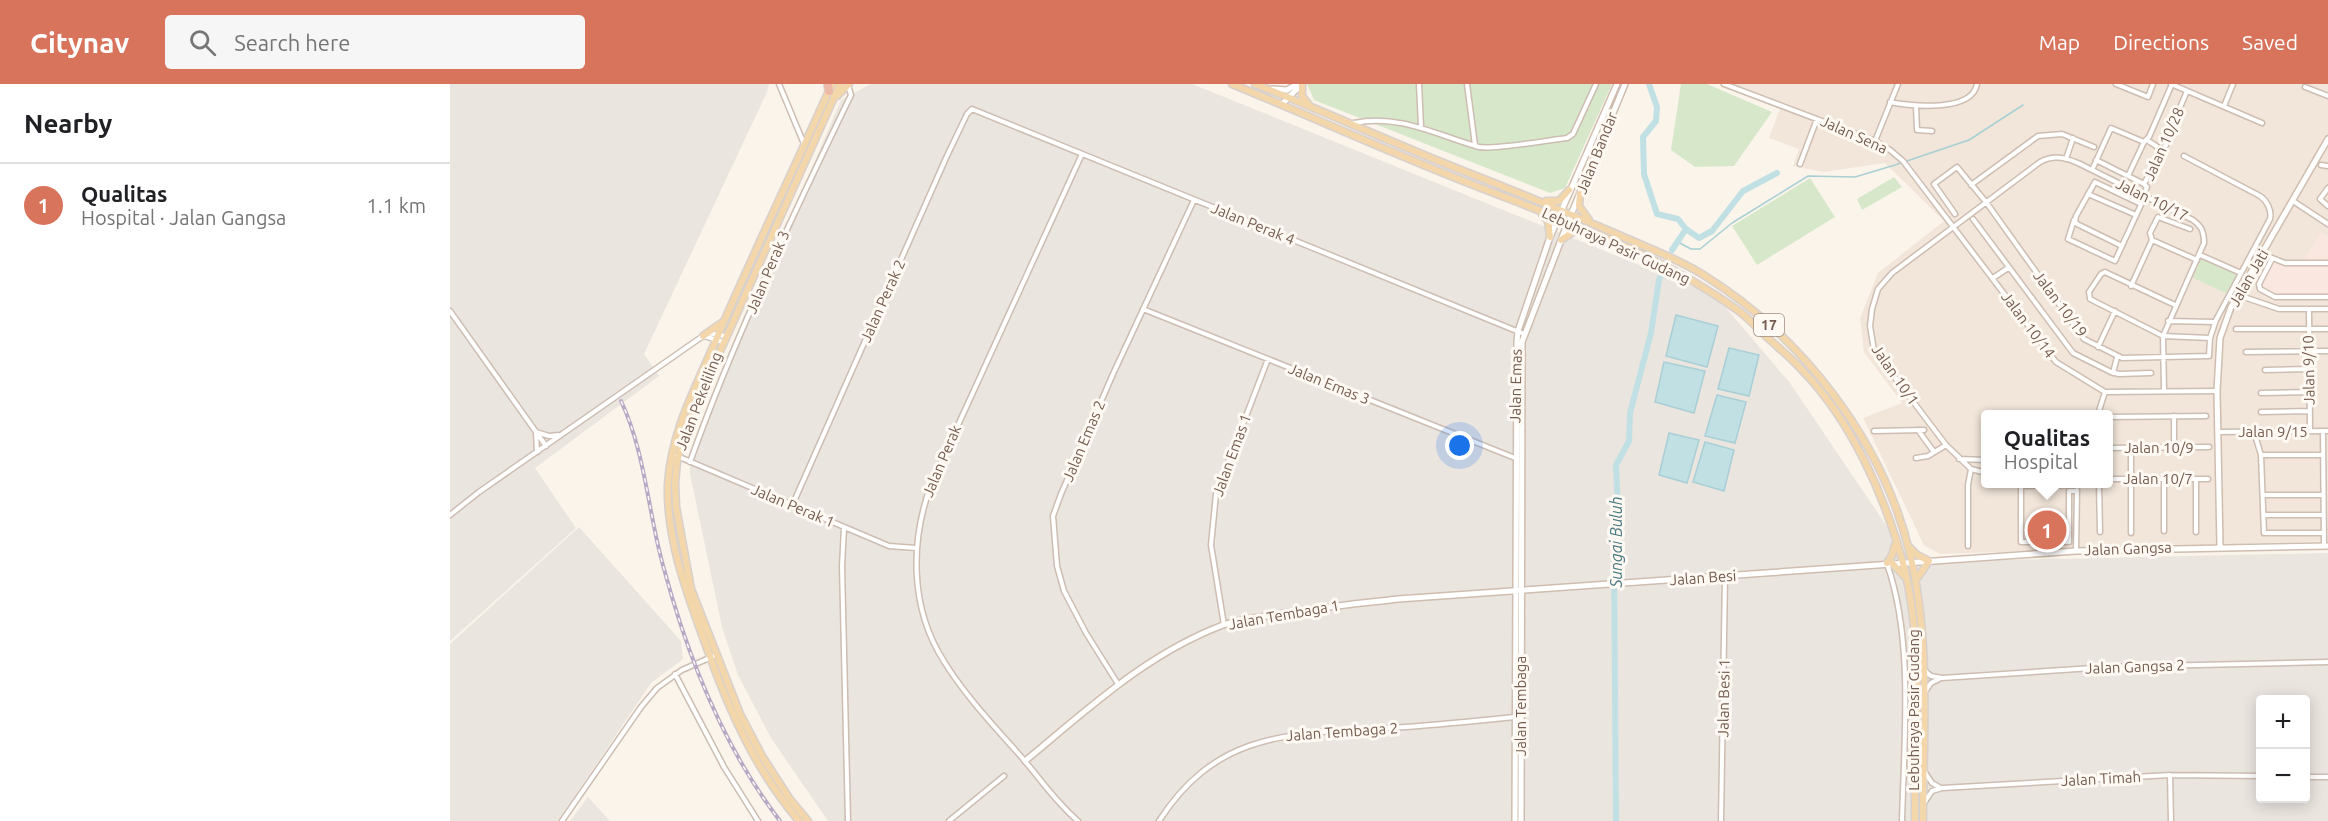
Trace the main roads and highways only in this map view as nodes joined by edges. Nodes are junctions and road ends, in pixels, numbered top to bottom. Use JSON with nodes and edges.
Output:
{"nodes":[{"id":1,"x":840,"y":84,"type":"edge"},
{"id":2,"x":1232,"y":84,"type":"edge"},
{"id":3,"x":1255,"y":84,"type":"edge"},
{"id":4,"x":1302,"y":84,"type":"edge"},
{"id":5,"x":849,"y":85,"type":"edge"},
{"id":6,"x":830,"y":86,"type":"edge"},
{"id":7,"x":833,"y":101,"type":"junction"},
{"id":8,"x":1310,"y":107,"type":"junction"},
{"id":9,"x":1569,"y":190,"type":"road end"},
{"id":10,"x":1580,"y":194,"type":"road end"},
{"id":11,"x":1536,"y":200,"type":"junction"},
{"id":12,"x":1535,"y":209,"type":"junction"},
{"id":13,"x":1592,"y":223,"type":"junction"},
{"id":14,"x":1589,"y":231,"type":"junction"},
{"id":15,"x":1551,"y":237,"type":"road end"},
{"id":16,"x":1561,"y":240,"type":"road end"},
{"id":17,"x":723,"y":322,"type":"junction"},
{"id":18,"x":703,"y":336,"type":"road end"},
{"id":19,"x":721,"y":338,"type":"junction"},
{"id":20,"x":1895,"y":542,"type":"junction"},
{"id":21,"x":1907,"y":545,"type":"junction"},
{"id":22,"x":1906,"y":579,"type":"junction"},
{"id":23,"x":1916,"y":580,"type":"junction"},
{"id":24,"x":713,"y":656,"type":"junction"},
{"id":25,"x":799,"y":821,"type":"edge"},
{"id":26,"x":808,"y":821,"type":"edge"},
{"id":27,"x":1915,"y":821,"type":"edge"},
{"id":28,"x":1923,"y":821,"type":"edge"}],
"edges":[{"from":1,"to":7,"type":"main road","name":"Jalan Pekeliling"},
{"from":2,"to":12,"type":"main road","name":"Lebuhraya Pasir Gudang","number":"17"},
{"from":3,"to":8,"type":"main road","name":"Lebuhraya Pasir Gudang","number":"17"},
{"from":4,"to":8,"type":"main road"},
{"from":5,"to":7,"type":"main road"},
{"from":6,"to":17,"type":"main road","name":"Jalan Pekeliling"},
{"from":7,"to":19,"type":"main road","name":"Jalan Pekeliling"},
{"from":8,"to":11,"type":"main road","name":"Lebuhraya Pasir Gudang","number":"17"},
{"from":9,"to":11,"type":"main road"},
{"from":10,"to":13,"type":"main road"},
{"from":11,"to":13,"type":"main road","name":"Lebuhraya Pasir Gudang","number":"17"},
{"from":12,"to":14,"type":"main road","name":"Lebuhraya Pasir Gudang","number":"17"},
{"from":12,"to":15,"type":"main road"},
{"from":13,"to":21,"type":"main road","name":"Lebuhraya Pasir Gudang","number":"17"},
{"from":14,"to":16,"type":"main road"},
{"from":14,"to":20,"type":"main road","name":"Lebuhraya Pasir Gudang","number":"17"},
{"from":17,"to":18,"type":"main road"},
{"from":17,"to":19,"type":"main road","name":"Jalan Pekeliling"},
{"from":19,"to":24,"type":"main road","name":"Jalan Pekeliling"},
{"from":20,"to":22,"type":"main road","name":"Lebuhraya Pasir Gudang","number":"17"},
{"from":20,"to":22,"type":"main road"},
{"from":21,"to":23,"type":"main road","name":"Lebuhraya Pasir Gudang","number":"17"},
{"from":21,"to":23,"type":"main road"},
{"from":22,"to":27,"type":"main road","name":"Lebuhraya Pasir Gudang","number":"17"},
{"from":23,"to":28,"type":"main road","name":"Lebuhraya Pasir Gudang","number":"17"},
{"from":24,"to":25,"type":"main road","name":"Jalan Pekeliling"},
{"from":24,"to":26,"type":"main road","name":"Jalan Pekeliling"}]}
